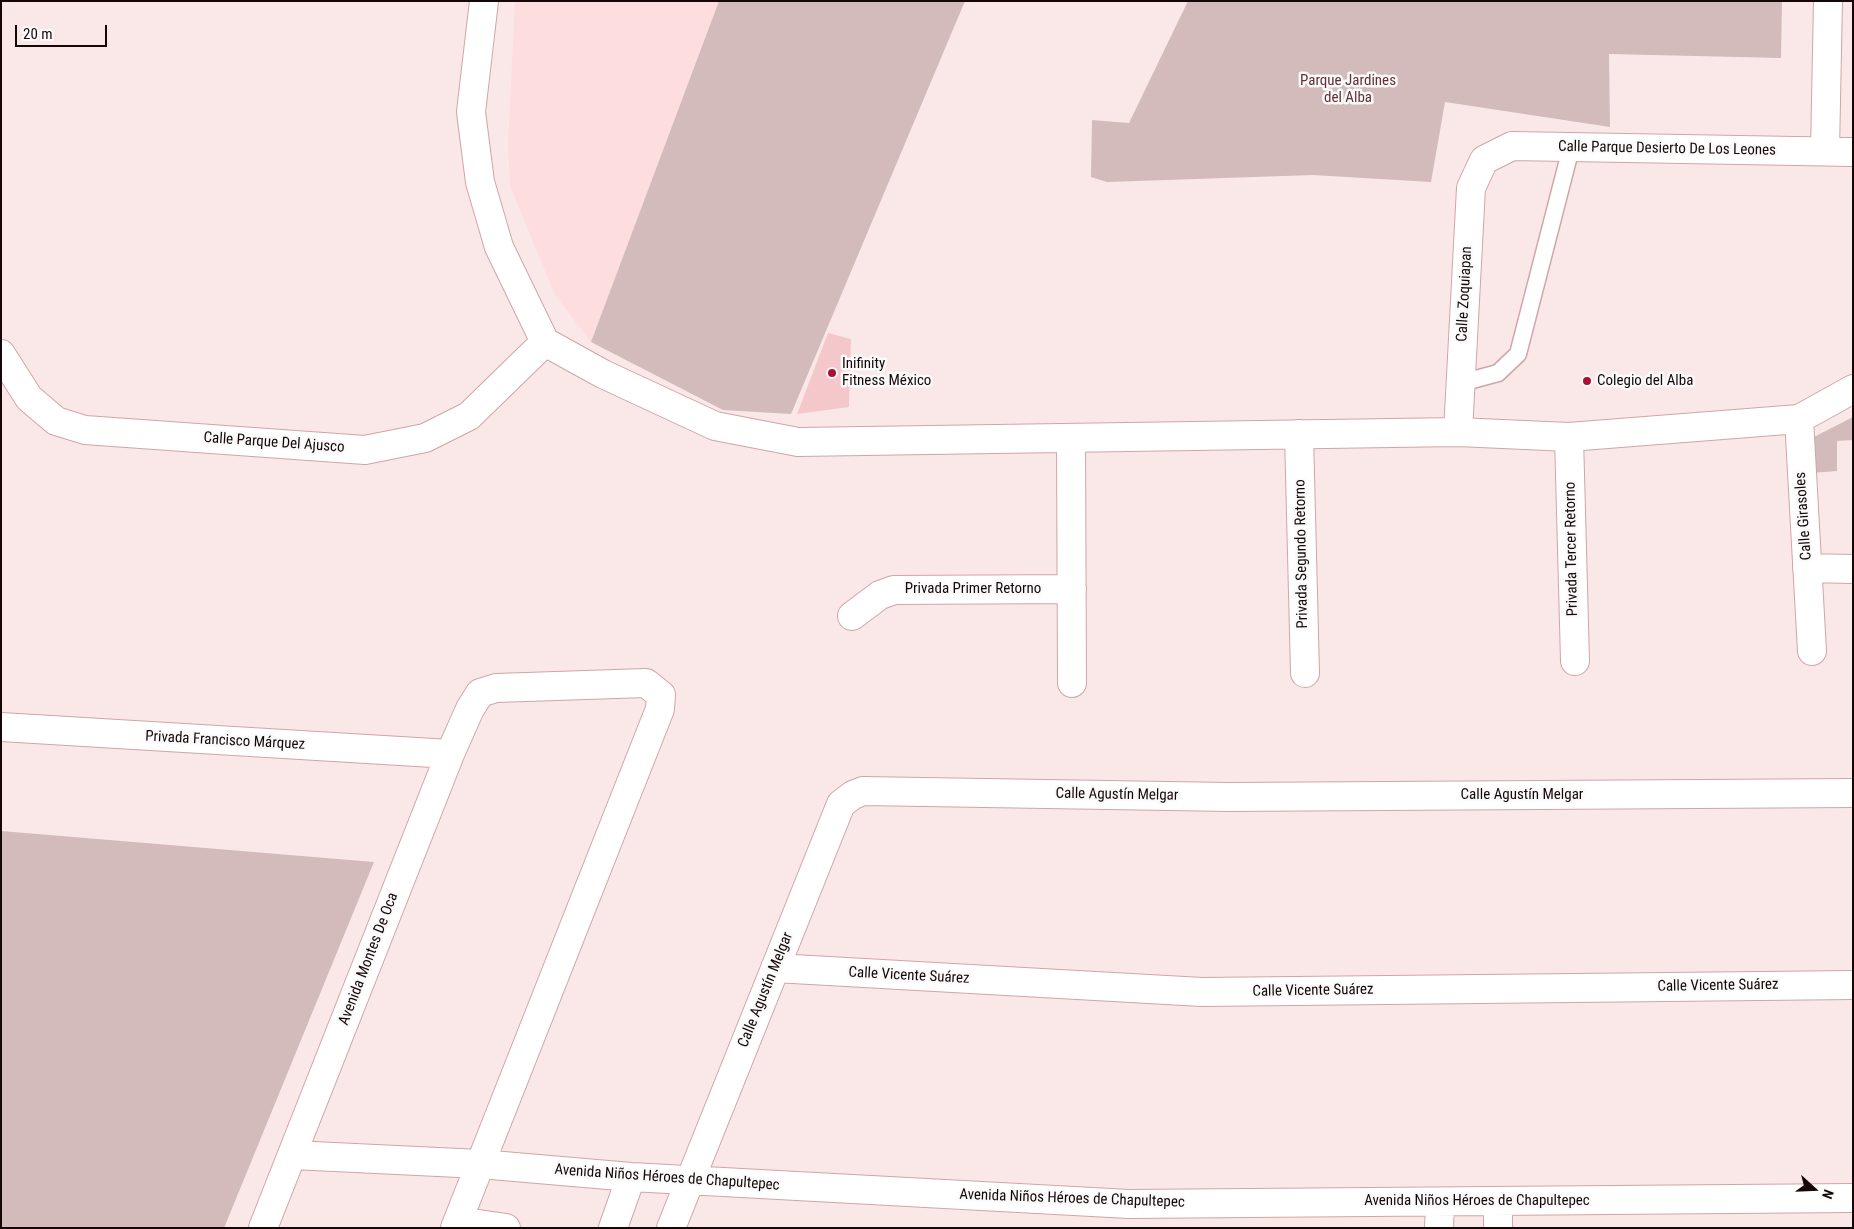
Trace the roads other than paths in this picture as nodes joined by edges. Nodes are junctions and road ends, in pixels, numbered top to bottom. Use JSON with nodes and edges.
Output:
{"nodes":[{"id":1,"x":484,"y":1,"type":"edge"},
{"id":2,"x":1828,"y":1,"type":"edge"},
{"id":3,"x":1571,"y":148,"type":"junction"},
{"id":4,"x":1825,"y":151,"type":"junction"},
{"id":5,"x":1853,"y":152,"type":"edge"},
{"id":6,"x":1484,"y":160,"type":"joint"},
{"id":7,"x":545,"y":342,"type":"junction"},
{"id":8,"x":1,"y":354,"type":"edge"},
{"id":9,"x":1461,"y":383,"type":"junction"},
{"id":10,"x":1853,"y":389,"type":"edge"},
{"id":11,"x":1799,"y":419,"type":"junction"},
{"id":12,"x":1458,"y":432,"type":"junction"},
{"id":13,"x":1299,"y":434,"type":"junction"},
{"id":14,"x":1569,"y":437,"type":"junction"},
{"id":15,"x":1071,"y":438,"type":"junction"},
{"id":16,"x":1807,"y":568,"type":"junction"},
{"id":17,"x":1853,"y":569,"type":"edge"},
{"id":18,"x":1072,"y":589,"type":"junction"},
{"id":19,"x":852,"y":616,"type":"dead end"},
{"id":20,"x":1812,"y":651,"type":"dead end"},
{"id":21,"x":1574,"y":661,"type":"dead end"},
{"id":22,"x":1306,"y":673,"type":"dead end"},
{"id":23,"x":1072,"y":683,"type":"dead end"},
{"id":24,"x":1,"y":728,"type":"edge"},
{"id":25,"x":450,"y":754,"type":"junction"},
{"id":26,"x":1853,"y":793,"type":"edge"},
{"id":27,"x":775,"y":968,"type":"junction"},
{"id":28,"x":1853,"y":984,"type":"edge"},
{"id":29,"x":292,"y":1155,"type":"junction"},
{"id":30,"x":480,"y":1164,"type":"junction"},
{"id":31,"x":631,"y":1177,"type":"junction"},
{"id":32,"x":689,"y":1180,"type":"junction"},
{"id":33,"x":1853,"y":1198,"type":"edge"},
{"id":34,"x":1498,"y":1201,"type":"junction"},
{"id":35,"x":1440,"y":1215,"type":"edge"},
{"id":36,"x":456,"y":1225,"type":"edge"},
{"id":37,"x":263,"y":1228,"type":"edge"},
{"id":38,"x":506,"y":1228,"type":"edge"},
{"id":39,"x":613,"y":1228,"type":"edge"},
{"id":40,"x":671,"y":1228,"type":"edge"},
{"id":41,"x":1498,"y":1228,"type":"edge"}],
"edges":[{"from":1,"to":7,"type":"street"},
{"from":2,"to":4,"type":"street"},
{"from":3,"to":4,"type":"street","name":"Calle Parque Desierto De Los Leones"},
{"from":3,"to":6,"type":"street","name":"Calle Parque Desierto De Los Leones"},
{"from":3,"to":9,"type":"lane"},
{"from":4,"to":5,"type":"street","name":"Calle Parque Desierto De Los Leones"},
{"from":6,"to":9,"type":"street","name":"Calle Zoquiapan"},
{"from":7,"to":8,"type":"street","name":"Calle Parque Del Ajusco"},
{"from":7,"to":15,"type":"street"},
{"from":9,"to":12,"type":"street","name":"Calle Zoquiapan"},
{"from":10,"to":11,"type":"street"},
{"from":11,"to":14,"type":"street"},
{"from":11,"to":16,"type":"street","name":"Calle Girasoles"},
{"from":12,"to":13,"type":"street"},
{"from":12,"to":14,"type":"street"},
{"from":13,"to":15,"type":"street"},
{"from":13,"to":22,"type":"street","name":"Privada Segundo Retorno"},
{"from":14,"to":21,"type":"street","name":"Privada Tercer Retorno"},
{"from":15,"to":18,"type":"street"},
{"from":16,"to":17,"type":"street","name":"Calle Girasoles"},
{"from":16,"to":20,"type":"street"},
{"from":18,"to":19,"type":"street","name":"Privada Primer Retorno"},
{"from":18,"to":23,"type":"street"},
{"from":24,"to":25,"type":"street","name":"Privada Francisco Márquez"},
{"from":25,"to":29,"type":"street","name":"Avenida Montes De Oca"},
{"from":25,"to":30,"type":"street","name":"Avenida Montes De Oca"},
{"from":26,"to":27,"type":"street","name":"Calle Agustín Melgar"},
{"from":27,"to":28,"type":"street","name":"Calle Vicente Suárez"},
{"from":27,"to":32,"type":"street","name":"Calle Agustín Melgar"},
{"from":29,"to":30,"type":"street","name":"Avenida Niños Héroes de Chapultepec"},
{"from":29,"to":37,"type":"street","name":"Avenida Montes De Oca"},
{"from":30,"to":31,"type":"street","name":"Avenida Niños Héroes de Chapultepec"},
{"from":30,"to":36,"type":"street"},
{"from":31,"to":32,"type":"street","name":"Avenida Niños Héroes de Chapultepec"},
{"from":31,"to":39,"type":"street"},
{"from":32,"to":35,"type":"street","name":"Avenida Niños Héroes de Chapultepec"},
{"from":32,"to":40,"type":"street","name":"Calle Agustín Melgar"},
{"from":33,"to":34,"type":"street","name":"Avenida Niños Héroes de Chapultepec"},
{"from":34,"to":35,"type":"street","name":"Avenida Niños Héroes de Chapultepec"},
{"from":34,"to":41,"type":"street"},
{"from":36,"to":38,"type":"street"}]}
